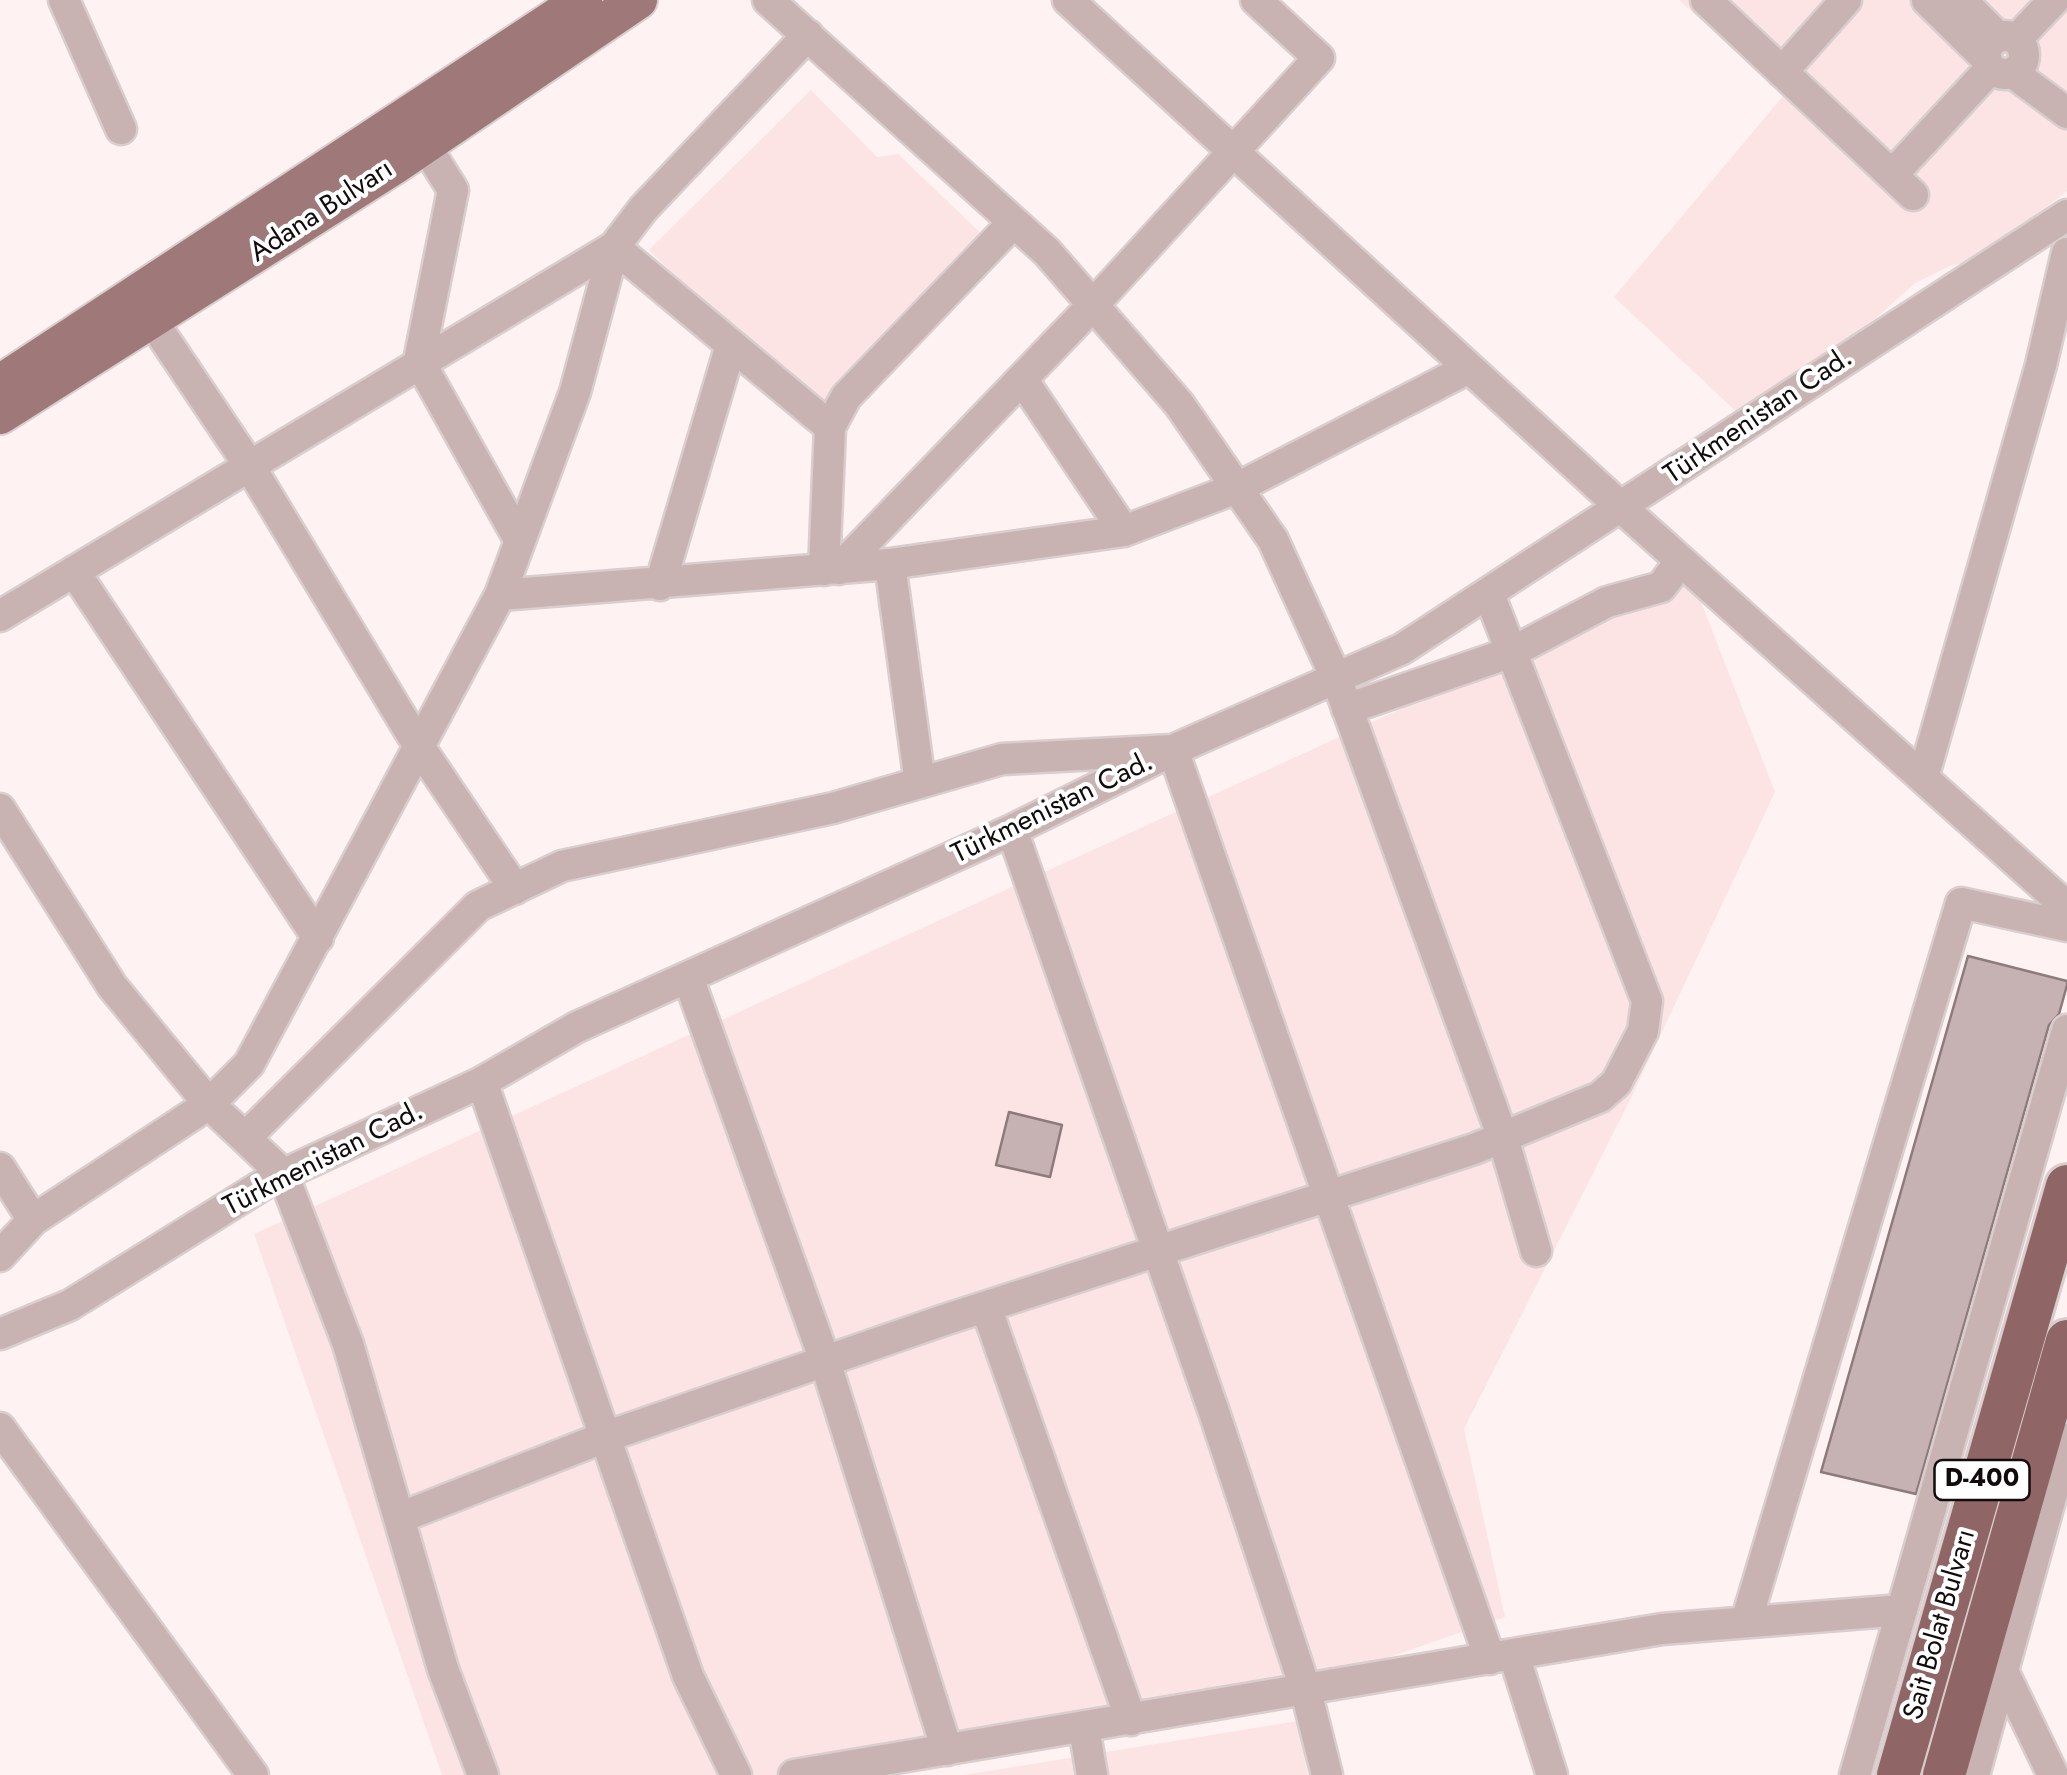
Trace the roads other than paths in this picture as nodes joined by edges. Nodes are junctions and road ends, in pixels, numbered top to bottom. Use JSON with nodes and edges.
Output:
{"nodes":[{"id":1,"x":64,"y":0,"type":"edge"},
{"id":2,"x":583,"y":0,"type":"edge"},
{"id":3,"x":638,"y":0,"type":"edge"},
{"id":4,"x":768,"y":0,"type":"edge"},
{"id":5,"x":1068,"y":0,"type":"edge"},
{"id":6,"x":1256,"y":0,"type":"edge"},
{"id":7,"x":1706,"y":0,"type":"edge"},
{"id":8,"x":1846,"y":0,"type":"edge"},
{"id":9,"x":2054,"y":0,"type":"edge"},
{"id":10,"x":1936,"y":6,"type":"edge"},
{"id":11,"x":808,"y":35,"type":"junction"},
{"id":12,"x":2005,"y":55,"type":"junction"},
{"id":13,"x":1782,"y":72,"type":"junction"},
{"id":14,"x":2067,"y":90,"type":"edge"},
{"id":15,"x":2067,"y":113,"type":"edge"},
{"id":16,"x":121,"y":129,"type":"dead end"},
{"id":17,"x":425,"y":145,"type":"junction"},
{"id":18,"x":1234,"y":154,"type":"junction"},
{"id":19,"x":2067,"y":215,"type":"edge"},
{"id":20,"x":1014,"y":222,"type":"junction"},
{"id":21,"x":614,"y":247,"type":"junction"},
{"id":22,"x":2067,"y":253,"type":"edge"},
{"id":23,"x":1093,"y":305,"type":"junction"},
{"id":24,"x":152,"y":322,"type":"junction"},
{"id":25,"x":731,"y":344,"type":"junction"},
{"id":26,"x":420,"y":361,"type":"junction"},
{"id":27,"x":1469,"y":368,"type":"junction"},
{"id":28,"x":1022,"y":379,"type":"junction"},
{"id":29,"x":0,"y":384,"type":"edge"},
{"id":30,"x":0,"y":415,"type":"edge"},
{"id":31,"x":830,"y":427,"type":"junction"},
{"id":32,"x":248,"y":464,"type":"junction"},
{"id":33,"x":1237,"y":488,"type":"junction"},
{"id":34,"x":1622,"y":508,"type":"junction"},
{"id":35,"x":1124,"y":531,"type":"junction"},
{"id":36,"x":520,"y":540,"type":"junction"},
{"id":37,"x":1681,"y":561,"type":"junction"},
{"id":38,"x":890,"y":564,"type":"junction"},
{"id":39,"x":831,"y":569,"type":"junction"},
{"id":40,"x":74,"y":571,"type":"junction"},
{"id":41,"x":660,"y":585,"type":"junction"},
{"id":42,"x":1489,"y":594,"type":"junction"},
{"id":43,"x":500,"y":596,"type":"junction"},
{"id":44,"x":0,"y":616,"type":"edge"},
{"id":45,"x":1512,"y":652,"type":"junction"},
{"id":46,"x":1337,"y":680,"type":"junction"},
{"id":47,"x":1347,"y":709,"type":"junction"},
{"id":48,"x":420,"y":748,"type":"junction"},
{"id":49,"x":1173,"y":750,"type":"junction"},
{"id":50,"x":1923,"y":778,"type":"junction"},
{"id":51,"x":920,"y":783,"type":"junction"},
{"id":52,"x":0,"y":809,"type":"edge"},
{"id":53,"x":1012,"y":830,"type":"junction"},
{"id":54,"x":515,"y":888,"type":"junction"},
{"id":55,"x":2067,"y":907,"type":"edge"},
{"id":56,"x":2067,"y":926,"type":"edge"},
{"id":57,"x":318,"y":938,"type":"junction"},
{"id":58,"x":688,"y":977,"type":"junction"},
{"id":59,"x":2067,"y":1030,"type":"edge"},
{"id":60,"x":482,"y":1082,"type":"junction"},
{"id":61,"x":208,"y":1104,"type":"junction"},
{"id":62,"x":245,"y":1138,"type":"junction"},
{"id":63,"x":1503,"y":1138,"type":"junction"},
{"id":64,"x":0,"y":1168,"type":"edge"},
{"id":65,"x":283,"y":1174,"type":"junction"},
{"id":66,"x":2067,"y":1186,"type":"edge"},
{"id":67,"x":1330,"y":1195,"type":"junction"},
{"id":68,"x":33,"y":1220,"type":"junction"},
{"id":69,"x":1158,"y":1250,"type":"junction"},
{"id":70,"x":1536,"y":1251,"type":"dead end"},
{"id":71,"x":0,"y":1256,"type":"edge"},
{"id":72,"x":986,"y":1307,"type":"junction"},
{"id":73,"x":0,"y":1334,"type":"edge"},
{"id":74,"x":2067,"y":1341,"type":"edge"},
{"id":75,"x":825,"y":1361,"type":"junction"},
{"id":76,"x":0,"y":1428,"type":"edge"},
{"id":77,"x":605,"y":1437,"type":"junction"},
{"id":78,"x":2067,"y":1439,"type":"edge"},
{"id":79,"x":2050,"y":1500,"type":"junction"},
{"id":80,"x":399,"y":1518,"type":"junction"},
{"id":81,"x":2067,"y":1532,"type":"edge"},
{"id":82,"x":1902,"y":1610,"type":"junction"},
{"id":83,"x":1746,"y":1622,"type":"junction"},
{"id":84,"x":1502,"y":1657,"type":"junction"},
{"id":85,"x":2003,"y":1671,"type":"junction"},
{"id":86,"x":1306,"y":1691,"type":"junction"},
{"id":87,"x":1130,"y":1720,"type":"junction"},
{"id":88,"x":1084,"y":1728,"type":"junction"},
{"id":89,"x":947,"y":1750,"type":"junction"},
{"id":90,"x":253,"y":1775,"type":"edge"},
{"id":91,"x":483,"y":1775,"type":"edge"},
{"id":92,"x":736,"y":1775,"type":"edge"},
{"id":93,"x":794,"y":1775,"type":"edge"},
{"id":94,"x":1092,"y":1775,"type":"edge"},
{"id":95,"x":1327,"y":1775,"type":"edge"},
{"id":96,"x":1552,"y":1775,"type":"edge"},
{"id":97,"x":1855,"y":1775,"type":"edge"},
{"id":98,"x":1898,"y":1775,"type":"edge"},
{"id":99,"x":1944,"y":1775,"type":"edge"},
{"id":100,"x":1974,"y":1775,"type":"edge"},
{"id":101,"x":2053,"y":1775,"type":"edge"}],
"edges":[{"from":1,"to":16,"type":"street"},
{"from":2,"to":29,"type":"main road","name":"Adana Bulvarı"},
{"from":3,"to":17,"type":"main road","name":"Adana Bulvarı"},
{"from":4,"to":11,"type":"street"},
{"from":5,"to":18,"type":"street"},
{"from":6,"to":18,"type":"street"},
{"from":7,"to":13,"type":"street"},
{"from":8,"to":13,"type":"street"},
{"from":9,"to":12,"type":"street"},
{"from":10,"to":12,"type":"street"},
{"from":11,"to":20,"type":"street"},
{"from":11,"to":21,"type":"street"},
{"from":12,"to":13,"type":"street"},
{"from":12,"to":14,"type":"street"},
{"from":12,"to":15,"type":"street"},
{"from":17,"to":24,"type":"main road","name":"Adana Bulvarı"},
{"from":17,"to":26,"type":"street"},
{"from":18,"to":23,"type":"street"},
{"from":18,"to":27,"type":"street"},
{"from":19,"to":34,"type":"street","name":"Türkmenistan Cad."},
{"from":20,"to":23,"type":"street"},
{"from":20,"to":31,"type":"street"},
{"from":21,"to":25,"type":"street"},
{"from":21,"to":26,"type":"street"},
{"from":21,"to":36,"type":"street"},
{"from":22,"to":50,"type":"street"},
{"from":23,"to":28,"type":"street"},
{"from":23,"to":33,"type":"street"},
{"from":24,"to":30,"type":"main road","name":"Adana Bulvarı"},
{"from":24,"to":32,"type":"street"},
{"from":25,"to":31,"type":"street"},
{"from":25,"to":41,"type":"street"},
{"from":26,"to":32,"type":"street"},
{"from":26,"to":36,"type":"street"},
{"from":27,"to":33,"type":"street"},
{"from":27,"to":34,"type":"street"},
{"from":28,"to":35,"type":"street"},
{"from":28,"to":39,"type":"street"},
{"from":31,"to":39,"type":"street"},
{"from":32,"to":40,"type":"street"},
{"from":32,"to":48,"type":"street"},
{"from":33,"to":35,"type":"street"},
{"from":33,"to":46,"type":"street"},
{"from":34,"to":37,"type":"street"},
{"from":34,"to":42,"type":"street","name":"Türkmenistan Cad."},
{"from":35,"to":38,"type":"street"},
{"from":36,"to":43,"type":"street"},
{"from":37,"to":45,"type":"street"},
{"from":37,"to":50,"type":"street"},
{"from":38,"to":39,"type":"street"},
{"from":38,"to":51,"type":"street"},
{"from":39,"to":41,"type":"street"},
{"from":40,"to":44,"type":"street"},
{"from":40,"to":57,"type":"street"},
{"from":41,"to":43,"type":"street"},
{"from":42,"to":45,"type":"street"},
{"from":42,"to":46,"type":"street","name":"Türkmenistan Cad."},
{"from":43,"to":48,"type":"street"},
{"from":45,"to":47,"type":"street"},
{"from":45,"to":63,"type":"street"},
{"from":46,"to":47,"type":"street"},
{"from":46,"to":49,"type":"street","name":"Türkmenistan Cad."},
{"from":47,"to":63,"type":"street"},
{"from":48,"to":54,"type":"street"},
{"from":48,"to":57,"type":"street"},
{"from":49,"to":51,"type":"street"},
{"from":49,"to":53,"type":"street","name":"Türkmenistan Cad."},
{"from":49,"to":67,"type":"street"},
{"from":50,"to":55,"type":"street"},
{"from":51,"to":54,"type":"street"},
{"from":52,"to":61,"type":"street"},
{"from":53,"to":58,"type":"street","name":"Türkmenistan Cad."},
{"from":53,"to":69,"type":"street"},
{"from":54,"to":62,"type":"street"},
{"from":56,"to":83,"type":"street"},
{"from":57,"to":61,"type":"street"},
{"from":58,"to":60,"type":"street","name":"Türkmenistan Cad."},
{"from":58,"to":75,"type":"street"},
{"from":59,"to":82,"type":"street"},
{"from":60,"to":65,"type":"street","name":"Türkmenistan Cad."},
{"from":60,"to":77,"type":"street"},
{"from":61,"to":62,"type":"street"},
{"from":61,"to":68,"type":"street"},
{"from":62,"to":65,"type":"street"},
{"from":63,"to":67,"type":"street"},
{"from":63,"to":70,"type":"street"},
{"from":64,"to":68,"type":"street"},
{"from":65,"to":73,"type":"street","name":"Türkmenistan Cad."},
{"from":65,"to":80,"type":"street"},
{"from":66,"to":98,"type":"highway","name":"Sait Bolat Bulvarı","number":"D-400"},
{"from":67,"to":69,"type":"street"},
{"from":67,"to":84,"type":"street"},
{"from":68,"to":71,"type":"street"},
{"from":69,"to":72,"type":"street"},
{"from":69,"to":86,"type":"street"},
{"from":72,"to":75,"type":"street"},
{"from":72,"to":87,"type":"street"},
{"from":74,"to":99,"type":"highway","number":"D-400"},
{"from":75,"to":77,"type":"street"},
{"from":75,"to":89,"type":"street"},
{"from":76,"to":90,"type":"street"},
{"from":77,"to":80,"type":"street"},
{"from":77,"to":92,"type":"street"},
{"from":78,"to":79,"type":"street"},
{"from":79,"to":81,"type":"street"},
{"from":79,"to":85,"type":"street"},
{"from":80,"to":91,"type":"street"},
{"from":82,"to":83,"type":"street"},
{"from":82,"to":97,"type":"street"},
{"from":83,"to":84,"type":"street"},
{"from":84,"to":86,"type":"street"},
{"from":84,"to":96,"type":"street"},
{"from":85,"to":100,"type":"street"},
{"from":85,"to":101,"type":"street"},
{"from":86,"to":87,"type":"street"},
{"from":86,"to":95,"type":"street"},
{"from":87,"to":88,"type":"street"},
{"from":88,"to":89,"type":"street"},
{"from":88,"to":94,"type":"street"},
{"from":89,"to":93,"type":"street"}]}
